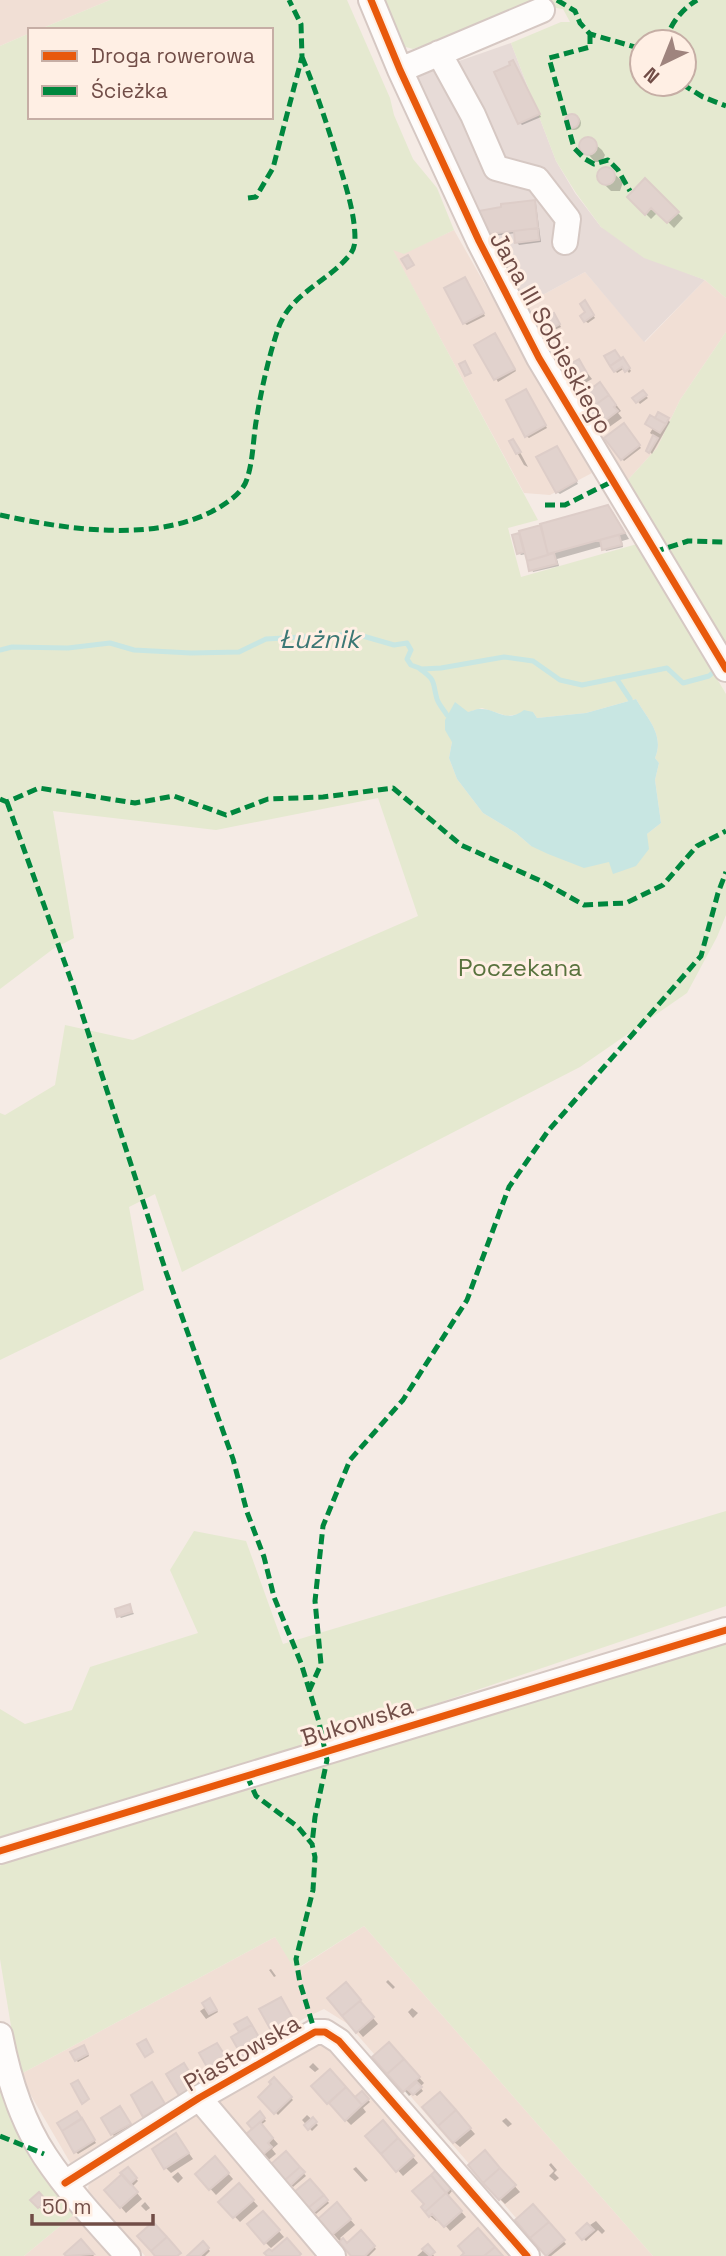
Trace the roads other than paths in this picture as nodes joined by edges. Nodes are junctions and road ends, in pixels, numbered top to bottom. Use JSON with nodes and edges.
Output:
{"nodes":[{"id":1,"x":371,"y":0,"type":"edge"},
{"id":2,"x":542,"y":10,"type":"dead end"},
{"id":3,"x":439,"y":53,"type":"junction"},
{"id":4,"x":400,"y":69,"type":"junction"},
{"id":5,"x":565,"y":242,"type":"dead end"},
{"id":6,"x":726,"y":669,"type":"edge"},
{"id":7,"x":726,"y":1630,"type":"edge"},
{"id":8,"x":0,"y":1851,"type":"edge"},
{"id":9,"x":0,"y":2035,"type":"edge"},
{"id":10,"x":199,"y":2098,"type":"junction"},
{"id":11,"x":65,"y":2183,"type":"junction"},
{"id":12,"x":128,"y":2256,"type":"edge"},
{"id":13,"x":333,"y":2256,"type":"edge"},
{"id":14,"x":527,"y":2256,"type":"edge"}],
"edges":[{"from":1,"to":4,"type":"street","name":"Jana III Sobieskiego"},
{"from":2,"to":3,"type":"street"},
{"from":3,"to":4,"type":"street"},
{"from":3,"to":5,"type":"street"},
{"from":4,"to":6,"type":"street","name":"Jana III Sobieskiego"},
{"from":7,"to":8,"type":"street","name":"Bukowska"},
{"from":9,"to":11,"type":"street"},
{"from":10,"to":11,"type":"street","name":"Piastowska"},
{"from":10,"to":13,"type":"street"},
{"from":10,"to":14,"type":"street","name":"Piastowska"},
{"from":11,"to":12,"type":"street"}]}
